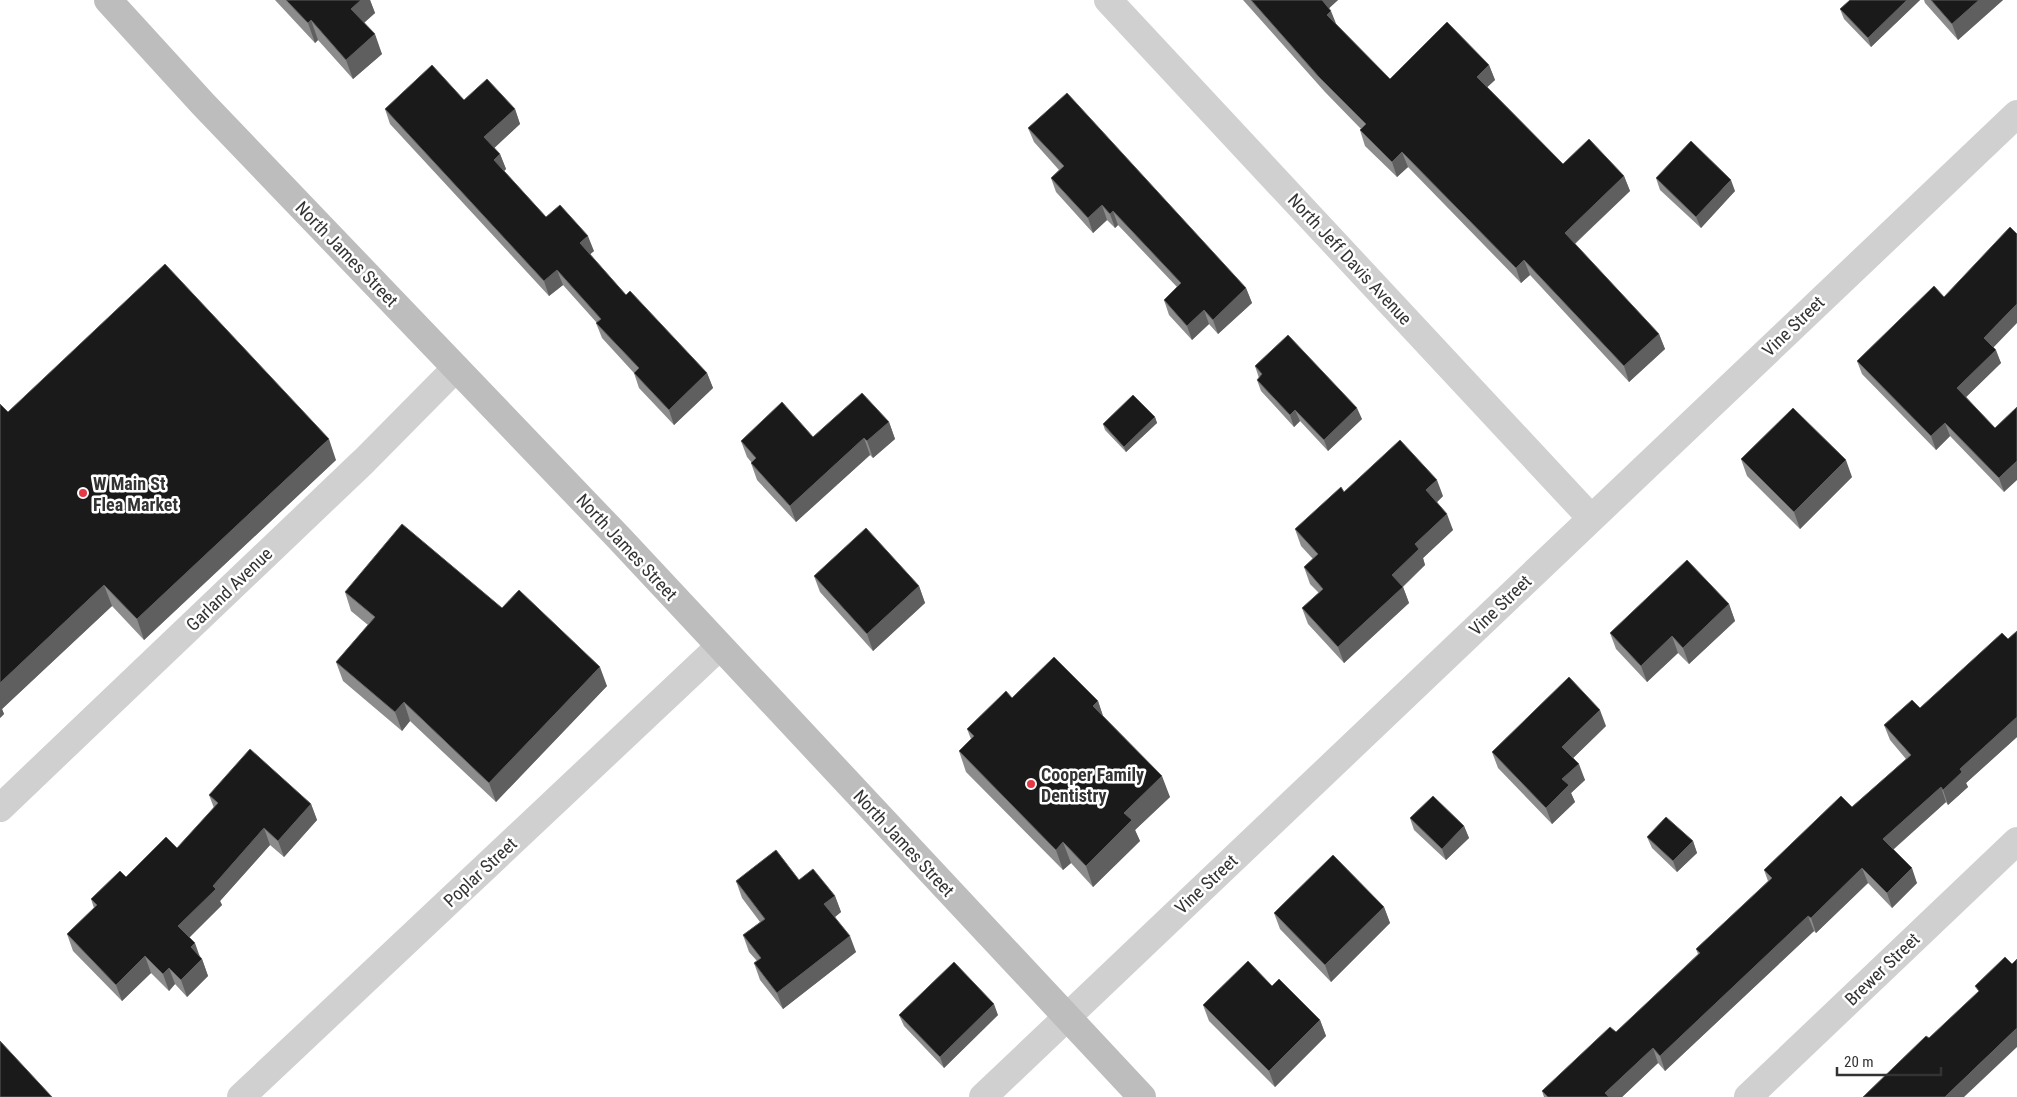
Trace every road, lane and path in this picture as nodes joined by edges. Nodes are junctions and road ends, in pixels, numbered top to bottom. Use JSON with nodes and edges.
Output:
{"nodes":[{"id":1,"x":108,"y":0,"type":"edge"},
{"id":2,"x":1108,"y":0,"type":"edge"},
{"id":3,"x":2017,"y":114,"type":"edge"},
{"id":4,"x":456,"y":368,"type":"junction"},
{"id":5,"x":1592,"y":518,"type":"junction"},
{"id":6,"x":719,"y":647,"type":"junction"},
{"id":7,"x":0,"y":808,"type":"edge"},
{"id":8,"x":2017,"y":841,"type":"edge"},
{"id":9,"x":1066,"y":1016,"type":"junction"},
{"id":10,"x":242,"y":1097,"type":"edge"},
{"id":11,"x":983,"y":1097,"type":"edge"},
{"id":12,"x":1142,"y":1097,"type":"edge"},
{"id":13,"x":1748,"y":1097,"type":"edge"}],
"edges":[{"from":1,"to":4,"type":"street","name":"North James Street"},
{"from":2,"to":5,"type":"street","name":"North Jeff Davis Avenue"},
{"from":3,"to":5,"type":"street","name":"Vine Street"},
{"from":4,"to":6,"type":"street","name":"North James Street"},
{"from":4,"to":7,"type":"street","name":"Garland Avenue"},
{"from":5,"to":9,"type":"street","name":"Vine Street"},
{"from":6,"to":9,"type":"street","name":"North James Street"},
{"from":6,"to":10,"type":"street","name":"Poplar Street"},
{"from":8,"to":13,"type":"street","name":"Brewer Street"},
{"from":9,"to":11,"type":"street","name":"Vine Street"},
{"from":9,"to":12,"type":"street","name":"North James Street"}]}
